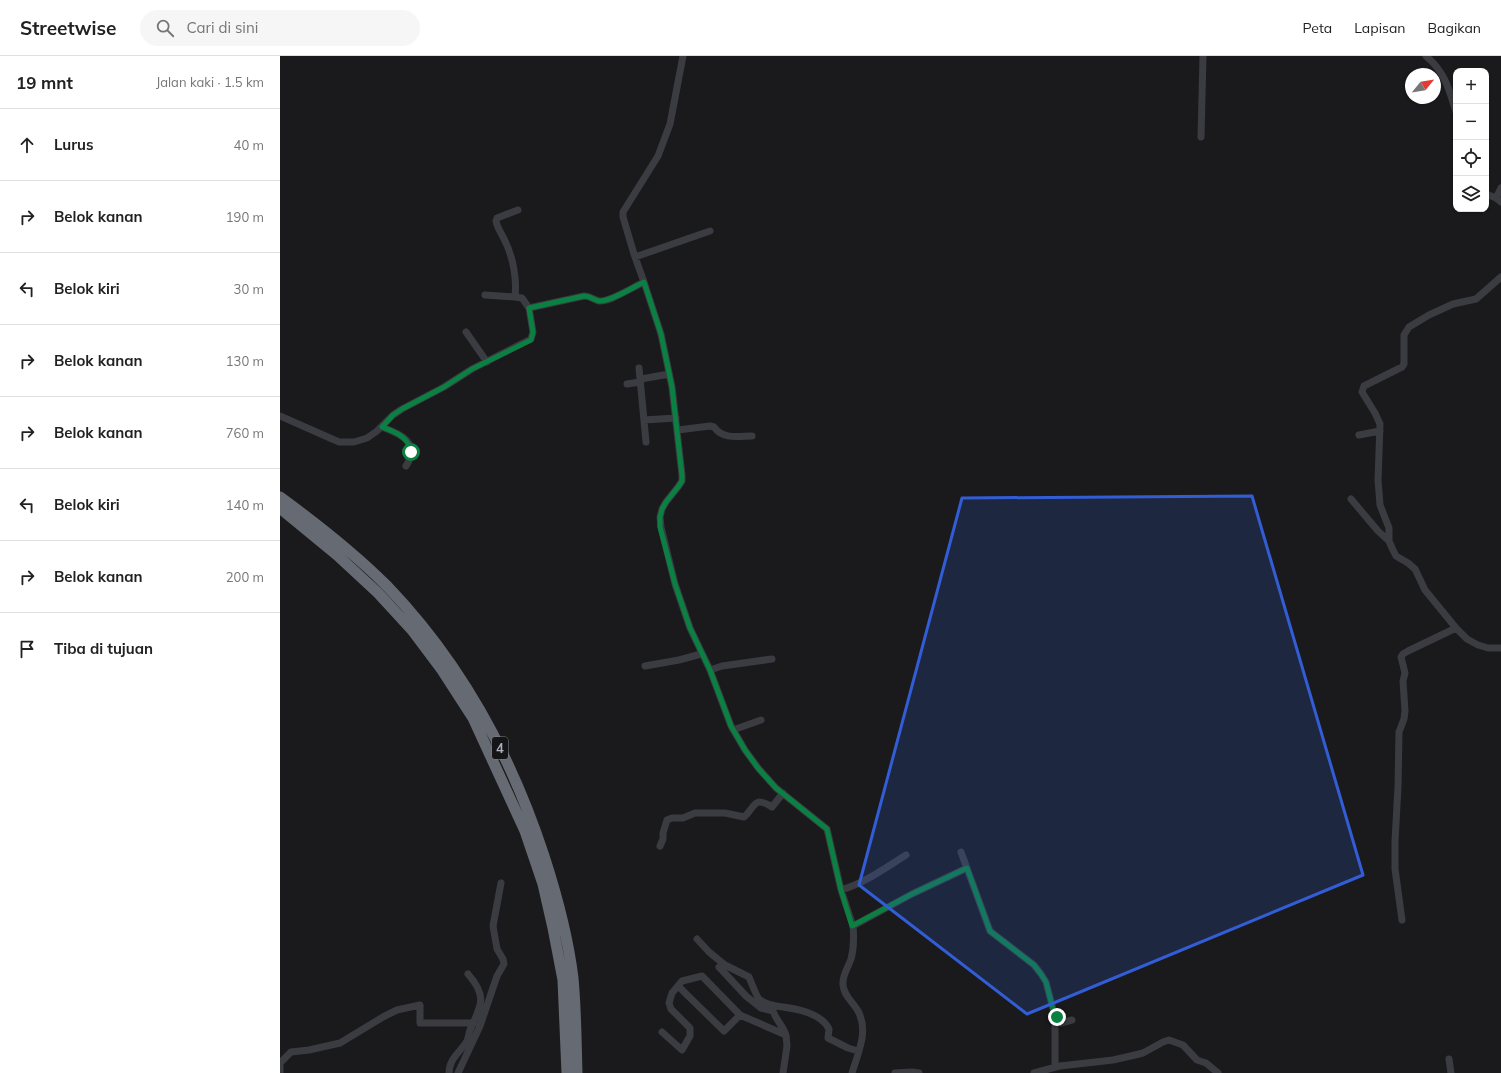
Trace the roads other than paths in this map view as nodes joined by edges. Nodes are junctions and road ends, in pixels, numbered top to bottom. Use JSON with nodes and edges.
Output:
{"nodes":[{"id":1,"x":683,"y":56,"type":"edge"},
{"id":2,"x":1203,"y":56,"type":"edge"},
{"id":3,"x":1426,"y":56,"type":"edge"},
{"id":4,"x":1454,"y":104,"type":"edge"},
{"id":5,"x":1201,"y":137,"type":"dead end"},
{"id":6,"x":1501,"y":188,"type":"edge"},
{"id":7,"x":1489,"y":196,"type":"edge"},
{"id":8,"x":1498,"y":200,"type":"edge"},
{"id":9,"x":518,"y":210,"type":"dead end"},
{"id":10,"x":710,"y":231,"type":"dead end"},
{"id":11,"x":635,"y":258,"type":"junction"},
{"id":12,"x":1501,"y":277,"type":"edge"},
{"id":13,"x":644,"y":282,"type":"junction"},
{"id":14,"x":485,"y":295,"type":"dead end"},
{"id":15,"x":515,"y":297,"type":"junction"},
{"id":16,"x":529,"y":308,"type":"junction"},
{"id":17,"x":466,"y":332,"type":"dead end"},
{"id":18,"x":487,"y":362,"type":"junction"},
{"id":19,"x":639,"y":368,"type":"dead end"},
{"id":20,"x":670,"y":374,"type":"junction"},
{"id":21,"x":640,"y":381,"type":"junction"},
{"id":22,"x":627,"y":384,"type":"dead end"},
{"id":23,"x":280,"y":416,"type":"edge"},
{"id":24,"x":676,"y":418,"type":"junction"},
{"id":25,"x":644,"y":420,"type":"junction"},
{"id":26,"x":382,"y":427,"type":"junction"},
{"id":27,"x":678,"y":430,"type":"junction"},
{"id":28,"x":1380,"y":431,"type":"junction"},
{"id":29,"x":1359,"y":435,"type":"dead end"},
{"id":30,"x":752,"y":436,"type":"dead end"},
{"id":31,"x":646,"y":442,"type":"dead end"},
{"id":32,"x":406,"y":466,"type":"dead end"},
{"id":33,"x":280,"y":497,"type":"edge"},
{"id":34,"x":1351,"y":499,"type":"dead end"},
{"id":35,"x":280,"y":508,"type":"edge"},
{"id":36,"x":1389,"y":541,"type":"junction"},
{"id":37,"x":1456,"y":628,"type":"junction"},
{"id":38,"x":1501,"y":648,"type":"edge"},
{"id":39,"x":701,"y":654,"type":"junction"},
{"id":40,"x":772,"y":659,"type":"dead end"},
{"id":41,"x":645,"y":666,"type":"dead end"},
{"id":42,"x":710,"y":670,"type":"junction"},
{"id":43,"x":761,"y":720,"type":"dead end"},
{"id":44,"x":733,"y":730,"type":"junction"},
{"id":45,"x":782,"y":793,"type":"junction"},
{"id":46,"x":660,"y":846,"type":"dead end"},
{"id":47,"x":961,"y":852,"type":"dead end"},
{"id":48,"x":906,"y":855,"type":"dead end"},
{"id":49,"x":967,"y":868,"type":"junction"},
{"id":50,"x":501,"y":883,"type":"dead end"},
{"id":51,"x":841,"y":890,"type":"junction"},
{"id":52,"x":1402,"y":920,"type":"dead end"},
{"id":53,"x":852,"y":926,"type":"junction"},
{"id":54,"x":697,"y":939,"type":"dead end"},
{"id":55,"x":719,"y":967,"type":"dead end"},
{"id":56,"x":468,"y":974,"type":"dead end"},
{"id":57,"x":678,"y":986,"type":"junction"},
{"id":58,"x":740,"y":1015,"type":"junction"},
{"id":59,"x":1055,"y":1017,"type":"junction"},
{"id":60,"x":1072,"y":1020,"type":"dead end"},
{"id":61,"x":474,"y":1023,"type":"junction"},
{"id":62,"x":662,"y":1032,"type":"dead end"},
{"id":63,"x":786,"y":1035,"type":"junction"},
{"id":64,"x":858,"y":1051,"type":"junction"},
{"id":65,"x":1449,"y":1059,"type":"dead end"},
{"id":66,"x":1054,"y":1069,"type":"edge"},
{"id":67,"x":280,"y":1073,"type":"edge"},
{"id":68,"x":449,"y":1073,"type":"edge"},
{"id":69,"x":458,"y":1073,"type":"edge"},
{"id":70,"x":567,"y":1073,"type":"edge"},
{"id":71,"x":577,"y":1073,"type":"edge"},
{"id":72,"x":784,"y":1073,"type":"edge"},
{"id":73,"x":852,"y":1073,"type":"edge"},
{"id":74,"x":895,"y":1073,"type":"edge"},
{"id":75,"x":919,"y":1073,"type":"edge"},
{"id":76,"x":1034,"y":1073,"type":"edge"},
{"id":77,"x":1218,"y":1073,"type":"edge"},
{"id":78,"x":1451,"y":1073,"type":"edge"}],
"edges":[{"from":1,"to":11,"type":"street"},
{"from":2,"to":5,"type":"street"},
{"from":3,"to":4,"type":"street"},
{"from":6,"to":8,"type":"street"},
{"from":7,"to":8,"type":"street"},
{"from":9,"to":15,"type":"street"},
{"from":10,"to":11,"type":"street"},
{"from":11,"to":13,"type":"street"},
{"from":12,"to":28,"type":"street"},
{"from":13,"to":16,"type":"street"},
{"from":13,"to":20,"type":"street"},
{"from":14,"to":15,"type":"street"},
{"from":15,"to":16,"type":"street"},
{"from":16,"to":18,"type":"street"},
{"from":17,"to":18,"type":"street"},
{"from":18,"to":26,"type":"street"},
{"from":19,"to":21,"type":"street"},
{"from":20,"to":21,"type":"street"},
{"from":20,"to":24,"type":"street"},
{"from":21,"to":22,"type":"street"},
{"from":21,"to":25,"type":"street"},
{"from":23,"to":26,"type":"street"},
{"from":24,"to":25,"type":"street"},
{"from":24,"to":27,"type":"street"},
{"from":25,"to":31,"type":"street"},
{"from":26,"to":32,"type":"street"},
{"from":27,"to":30,"type":"street"},
{"from":27,"to":39,"type":"street"},
{"from":28,"to":29,"type":"street"},
{"from":28,"to":36,"type":"street"},
{"from":33,"to":71,"type":"highway","number":"4"},
{"from":34,"to":36,"type":"street"},
{"from":35,"to":70,"type":"highway","number":"4"},
{"from":36,"to":37,"type":"street"},
{"from":37,"to":38,"type":"street"},
{"from":37,"to":52,"type":"street"},
{"from":39,"to":41,"type":"street"},
{"from":39,"to":42,"type":"street"},
{"from":40,"to":42,"type":"street"},
{"from":42,"to":44,"type":"street"},
{"from":43,"to":44,"type":"street"},
{"from":44,"to":45,"type":"street"},
{"from":45,"to":46,"type":"street"},
{"from":45,"to":51,"type":"street"},
{"from":47,"to":49,"type":"street"},
{"from":48,"to":51,"type":"street"},
{"from":49,"to":53,"type":"street"},
{"from":49,"to":59,"type":"street"},
{"from":50,"to":69,"type":"street"},
{"from":51,"to":53,"type":"street"},
{"from":53,"to":64,"type":"street"},
{"from":54,"to":64,"type":"street"},
{"from":55,"to":63,"type":"street"},
{"from":56,"to":61,"type":"street"},
{"from":57,"to":58,"type":"street"},
{"from":57,"to":58,"type":"street"},
{"from":57,"to":62,"type":"street"},
{"from":58,"to":63,"type":"street"},
{"from":59,"to":60,"type":"street"},
{"from":59,"to":66,"type":"street"},
{"from":61,"to":67,"type":"street"},
{"from":61,"to":68,"type":"street"},
{"from":63,"to":72,"type":"street"},
{"from":64,"to":73,"type":"street"},
{"from":65,"to":78,"type":"street"},
{"from":66,"to":76,"type":"street"},
{"from":66,"to":77,"type":"street"},
{"from":74,"to":75,"type":"street"}]}
